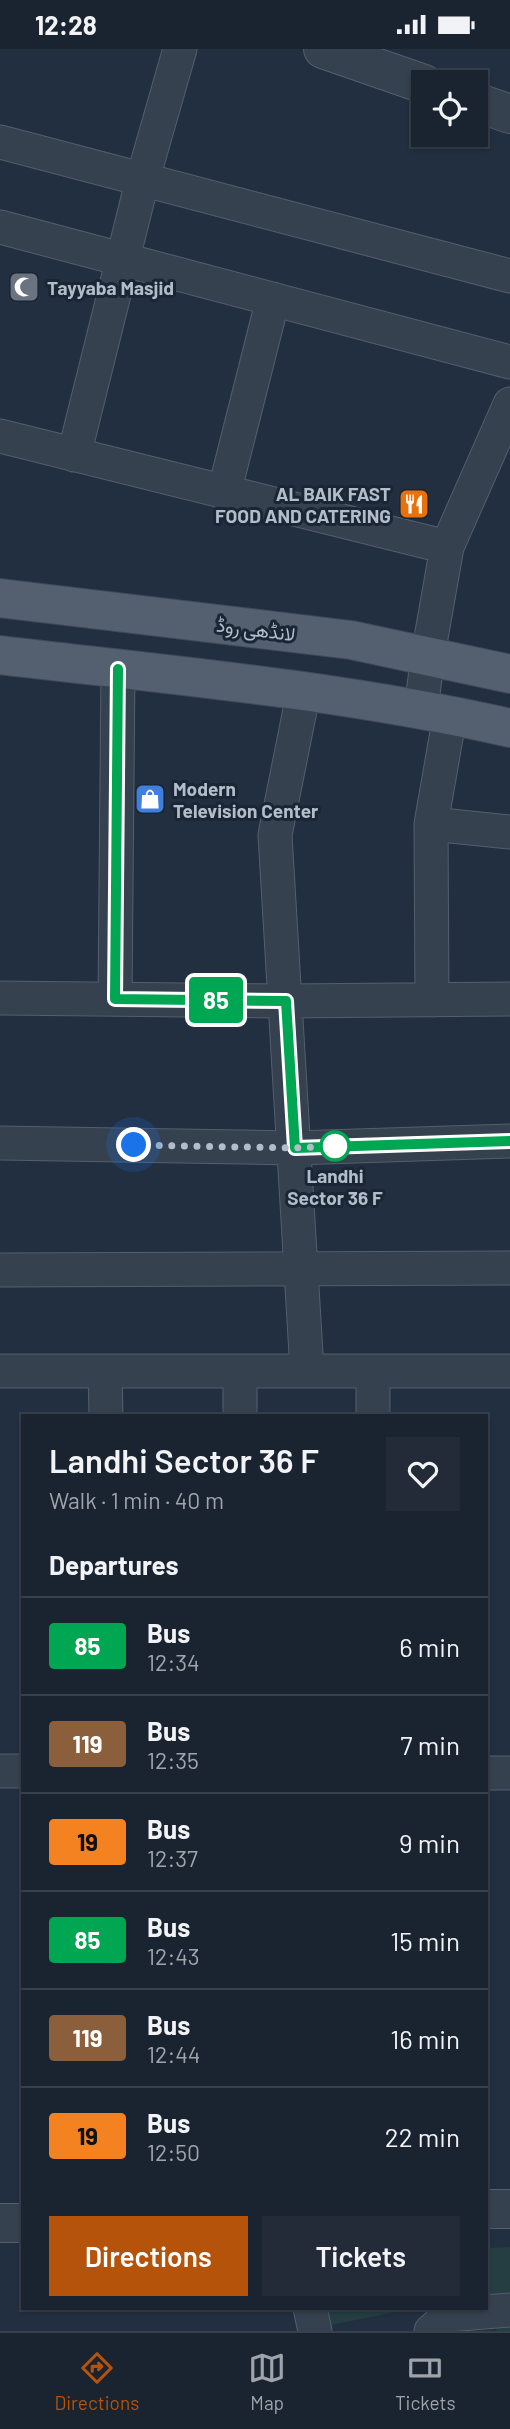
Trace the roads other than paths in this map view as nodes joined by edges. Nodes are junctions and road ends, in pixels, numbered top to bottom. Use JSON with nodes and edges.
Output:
{"nodes":[{"id":1,"x":180,"y":49,"type":"edge"},
{"id":2,"x":323,"y":49,"type":"edge"},
{"id":3,"x":411,"y":79,"type":"edge"},
{"id":4,"x":488,"y":106,"type":"edge"},
{"id":5,"x":510,"y":114,"type":"edge"},
{"id":6,"x":0,"y":142,"type":"edge"},
{"id":7,"x":143,"y":178,"type":"junction"},
{"id":8,"x":0,"y":227,"type":"edge"},
{"id":9,"x":124,"y":258,"type":"junction"},
{"id":10,"x":510,"y":276,"type":"edge"},
{"id":11,"x":273,"y":299,"type":"junction"},
{"id":12,"x":510,"y":362,"type":"edge"},
{"id":13,"x":510,"y":404,"type":"edge"},
{"id":14,"x":0,"y":436,"type":"edge"},
{"id":15,"x":74,"y":454,"type":"junction"},
{"id":16,"x":224,"y":493,"type":"junction"},
{"id":17,"x":447,"y":547,"type":"junction"},
{"id":18,"x":0,"y":598,"type":"edge"},
{"id":19,"x":0,"y":655,"type":"edge"},
{"id":20,"x":428,"y":655,"type":"junction"},
{"id":21,"x":118,"y":669,"type":"junction"},
{"id":22,"x":510,"y":674,"type":"edge"},
{"id":23,"x":304,"y":690,"type":"junction"},
{"id":24,"x":436,"y":712,"type":"junction"},
{"id":25,"x":510,"y":728,"type":"edge"},
{"id":26,"x":431,"y":824,"type":"junction"},
{"id":27,"x":510,"y":832,"type":"edge"},
{"id":28,"x":0,"y":998,"type":"edge"},
{"id":29,"x":115,"y":999,"type":"junction"},
{"id":30,"x":510,"y":999,"type":"edge"},
{"id":31,"x":432,"y":1000,"type":"junction"},
{"id":32,"x":286,"y":1001,"type":"junction"},
{"id":33,"x":510,"y":1141,"type":"edge"},
{"id":34,"x":0,"y":1143,"type":"edge"},
{"id":35,"x":295,"y":1148,"type":"junction"},
{"id":36,"x":510,"y":1268,"type":"edge"},
{"id":37,"x":302,"y":1269,"type":"junction"},
{"id":38,"x":0,"y":1270,"type":"edge"},
{"id":39,"x":0,"y":1371,"type":"edge"},
{"id":40,"x":105,"y":1371,"type":"junction"},
{"id":41,"x":240,"y":1371,"type":"junction"},
{"id":42,"x":307,"y":1371,"type":"junction"},
{"id":43,"x":373,"y":1371,"type":"junction"},
{"id":44,"x":510,"y":1371,"type":"edge"},
{"id":45,"x":106,"y":1414,"type":"edge"},
{"id":46,"x":240,"y":1414,"type":"edge"},
{"id":47,"x":373,"y":1414,"type":"edge"},
{"id":48,"x":0,"y":1771,"type":"edge"},
{"id":49,"x":21,"y":1771,"type":"edge"},
{"id":50,"x":488,"y":1773,"type":"edge"},
{"id":51,"x":510,"y":1773,"type":"edge"},
{"id":52,"x":488,"y":2209,"type":"edge"},
{"id":53,"x":510,"y":2209,"type":"edge"},
{"id":54,"x":21,"y":2223,"type":"edge"},
{"id":55,"x":0,"y":2224,"type":"edge"},
{"id":56,"x":310,"y":2310,"type":"edge"},
{"id":57,"x":510,"y":2310,"type":"edge"},
{"id":58,"x":315,"y":2331,"type":"edge"},
{"id":59,"x":431,"y":2331,"type":"edge"}],
"edges":[{"from":1,"to":7,"type":"street"},
{"from":2,"to":3,"type":"street"},
{"from":4,"to":5,"type":"street"},
{"from":6,"to":7,"type":"street"},
{"from":7,"to":9,"type":"street"},
{"from":7,"to":10,"type":"street"},
{"from":8,"to":9,"type":"street"},
{"from":9,"to":11,"type":"street"},
{"from":9,"to":15,"type":"street"},
{"from":11,"to":12,"type":"street"},
{"from":11,"to":16,"type":"street"},
{"from":13,"to":17,"type":"street"},
{"from":14,"to":15,"type":"street"},
{"from":15,"to":16,"type":"street"},
{"from":16,"to":17,"type":"street"},
{"from":17,"to":20,"type":"street"},
{"from":18,"to":20,"type":"main road","name":"لانڈھی روڈ"},
{"from":19,"to":21,"type":"main road"},
{"from":20,"to":22,"type":"main road","name":"لانڈھی روڈ"},
{"from":20,"to":24,"type":"street"},
{"from":21,"to":23,"type":"main road"},
{"from":21,"to":29,"type":"street"},
{"from":23,"to":24,"type":"main road"},
{"from":23,"to":32,"type":"street"},
{"from":24,"to":25,"type":"main road"},
{"from":24,"to":26,"type":"street"},
{"from":26,"to":27,"type":"street"},
{"from":26,"to":31,"type":"street"},
{"from":28,"to":29,"type":"street"},
{"from":29,"to":32,"type":"street"},
{"from":30,"to":31,"type":"street"},
{"from":31,"to":32,"type":"street"},
{"from":32,"to":35,"type":"street"},
{"from":33,"to":35,"type":"street"},
{"from":34,"to":35,"type":"street"},
{"from":35,"to":37,"type":"street"},
{"from":36,"to":37,"type":"street"},
{"from":37,"to":38,"type":"street"},
{"from":37,"to":42,"type":"street"},
{"from":39,"to":40,"type":"street"},
{"from":40,"to":41,"type":"street"},
{"from":40,"to":45,"type":"street"},
{"from":41,"to":42,"type":"street"},
{"from":41,"to":46,"type":"street"},
{"from":42,"to":43,"type":"street"},
{"from":43,"to":44,"type":"street"},
{"from":43,"to":47,"type":"street"},
{"from":48,"to":49,"type":"street"},
{"from":50,"to":51,"type":"street"},
{"from":52,"to":53,"type":"street"},
{"from":54,"to":55,"type":"street"},
{"from":56,"to":58,"type":"street"},
{"from":57,"to":59,"type":"street"}]}
